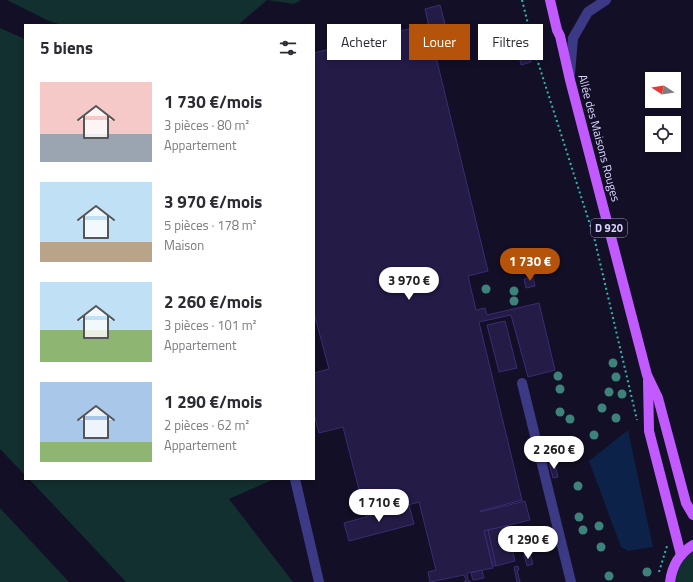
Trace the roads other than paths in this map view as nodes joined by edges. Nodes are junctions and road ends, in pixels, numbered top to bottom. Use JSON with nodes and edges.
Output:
{"nodes":[{"id":1,"x":550,"y":0,"type":"edge"},
{"id":2,"x":606,"y":0,"type":"edge"},
{"id":3,"x":570,"y":80,"type":"junction"},
{"id":4,"x":647,"y":375,"type":"junction"},
{"id":5,"x":522,"y":383,"type":"dead end"},
{"id":6,"x":295,"y":480,"type":"edge"},
{"id":7,"x":693,"y":515,"type":"edge"},
{"id":8,"x":693,"y":545,"type":"edge"},
{"id":9,"x":681,"y":555,"type":"junction"},
{"id":10,"x":319,"y":582,"type":"edge"},
{"id":11,"x":571,"y":582,"type":"edge"},
{"id":12,"x":670,"y":582,"type":"edge"}],
"edges":[{"from":1,"to":3,"type":"main road","name":"Allée des Maisons Rouges","number":"D 920"},
{"from":2,"to":3,"type":"lane"},
{"from":3,"to":4,"type":"main road","name":"Allée des Maisons Rouges","number":"D 920"},
{"from":4,"to":7,"type":"main road","name":"Allée des Maisons Rouges","number":"D 920"},
{"from":4,"to":9,"type":"main road","name":"Allée des Maisons Rouges","number":"D 920"},
{"from":5,"to":11,"type":"lane"},
{"from":6,"to":10,"type":"lane"},
{"from":8,"to":9,"type":"main road"},
{"from":9,"to":12,"type":"main road"}]}
